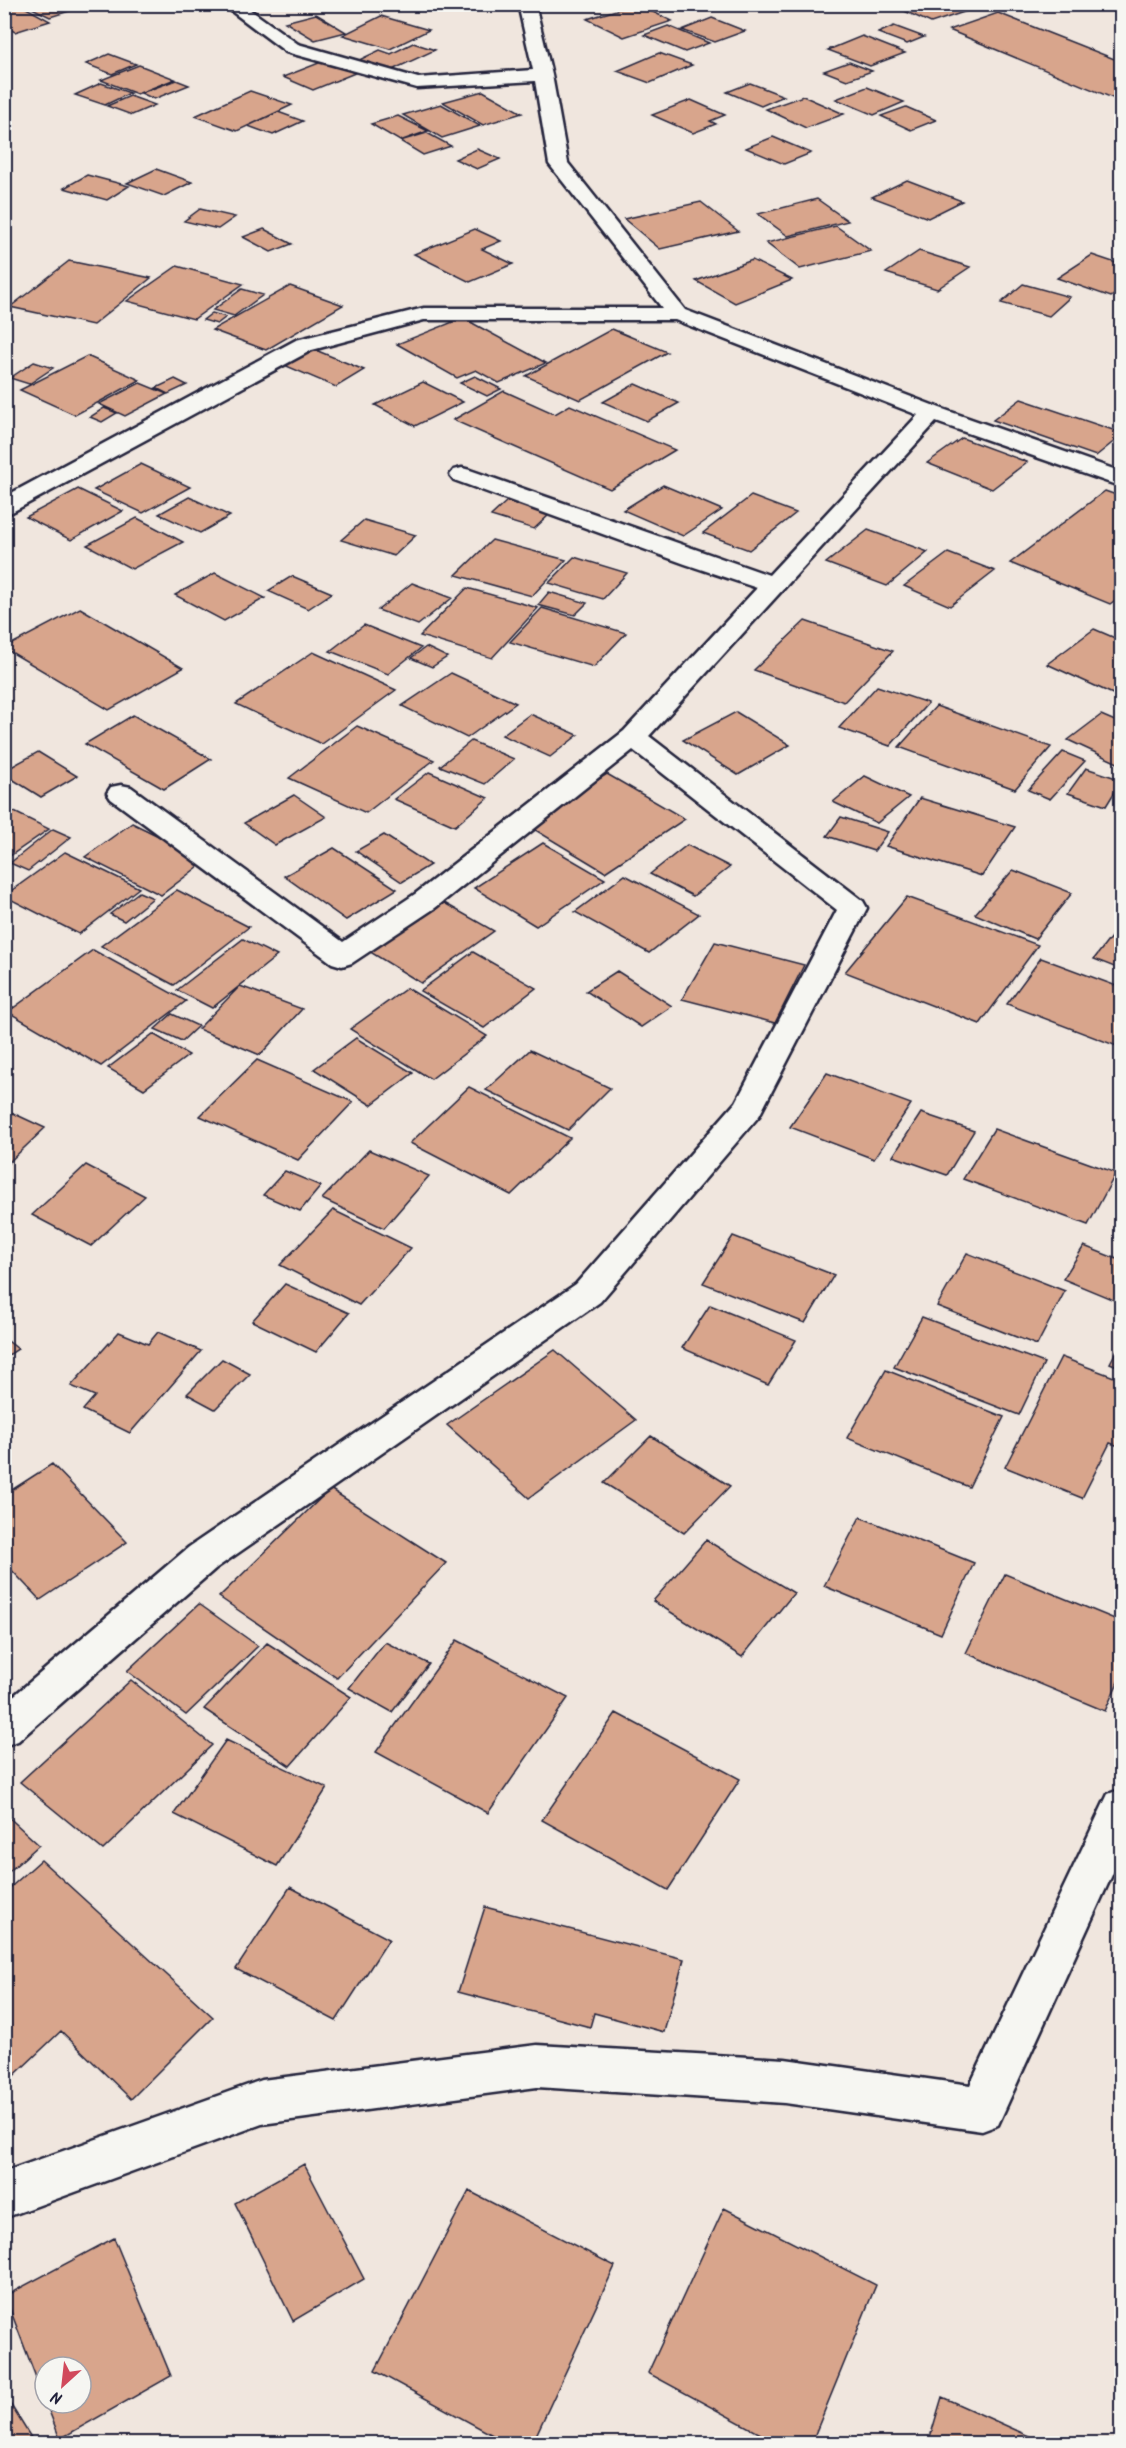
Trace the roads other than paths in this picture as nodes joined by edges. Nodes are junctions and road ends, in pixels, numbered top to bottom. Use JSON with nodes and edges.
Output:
{"nodes":[{"id":1,"x":230,"y":4,"type":"edge"},
{"id":2,"x":526,"y":4,"type":"edge"},
{"id":3,"x":543,"y":75,"type":"junction"},
{"id":4,"x":678,"y":314,"type":"junction"},
{"id":5,"x":932,"y":413,"type":"junction"},
{"id":6,"x":462,"y":475,"type":"dead end"},
{"id":7,"x":1122,"y":480,"type":"edge"},
{"id":8,"x":4,"y":507,"type":"edge"},
{"id":9,"x":774,"y":585,"type":"junction"},
{"id":10,"x":633,"y":737,"type":"junction"},
{"id":11,"x":121,"y":793,"type":"dead end"},
{"id":12,"x":4,"y":1729,"type":"edge"},
{"id":13,"x":1122,"y":1807,"type":"edge"},
{"id":14,"x":4,"y":2195,"type":"edge"}],
"edges":[{"from":1,"to":3,"type":"street"},
{"from":2,"to":3,"type":"street"},
{"from":3,"to":4,"type":"street"},
{"from":4,"to":5,"type":"street"},
{"from":4,"to":8,"type":"street"},
{"from":5,"to":7,"type":"street"},
{"from":5,"to":9,"type":"street"},
{"from":6,"to":9,"type":"street"},
{"from":9,"to":10,"type":"street"},
{"from":10,"to":11,"type":"street"},
{"from":10,"to":12,"type":"street"},
{"from":13,"to":14,"type":"street"}]}
